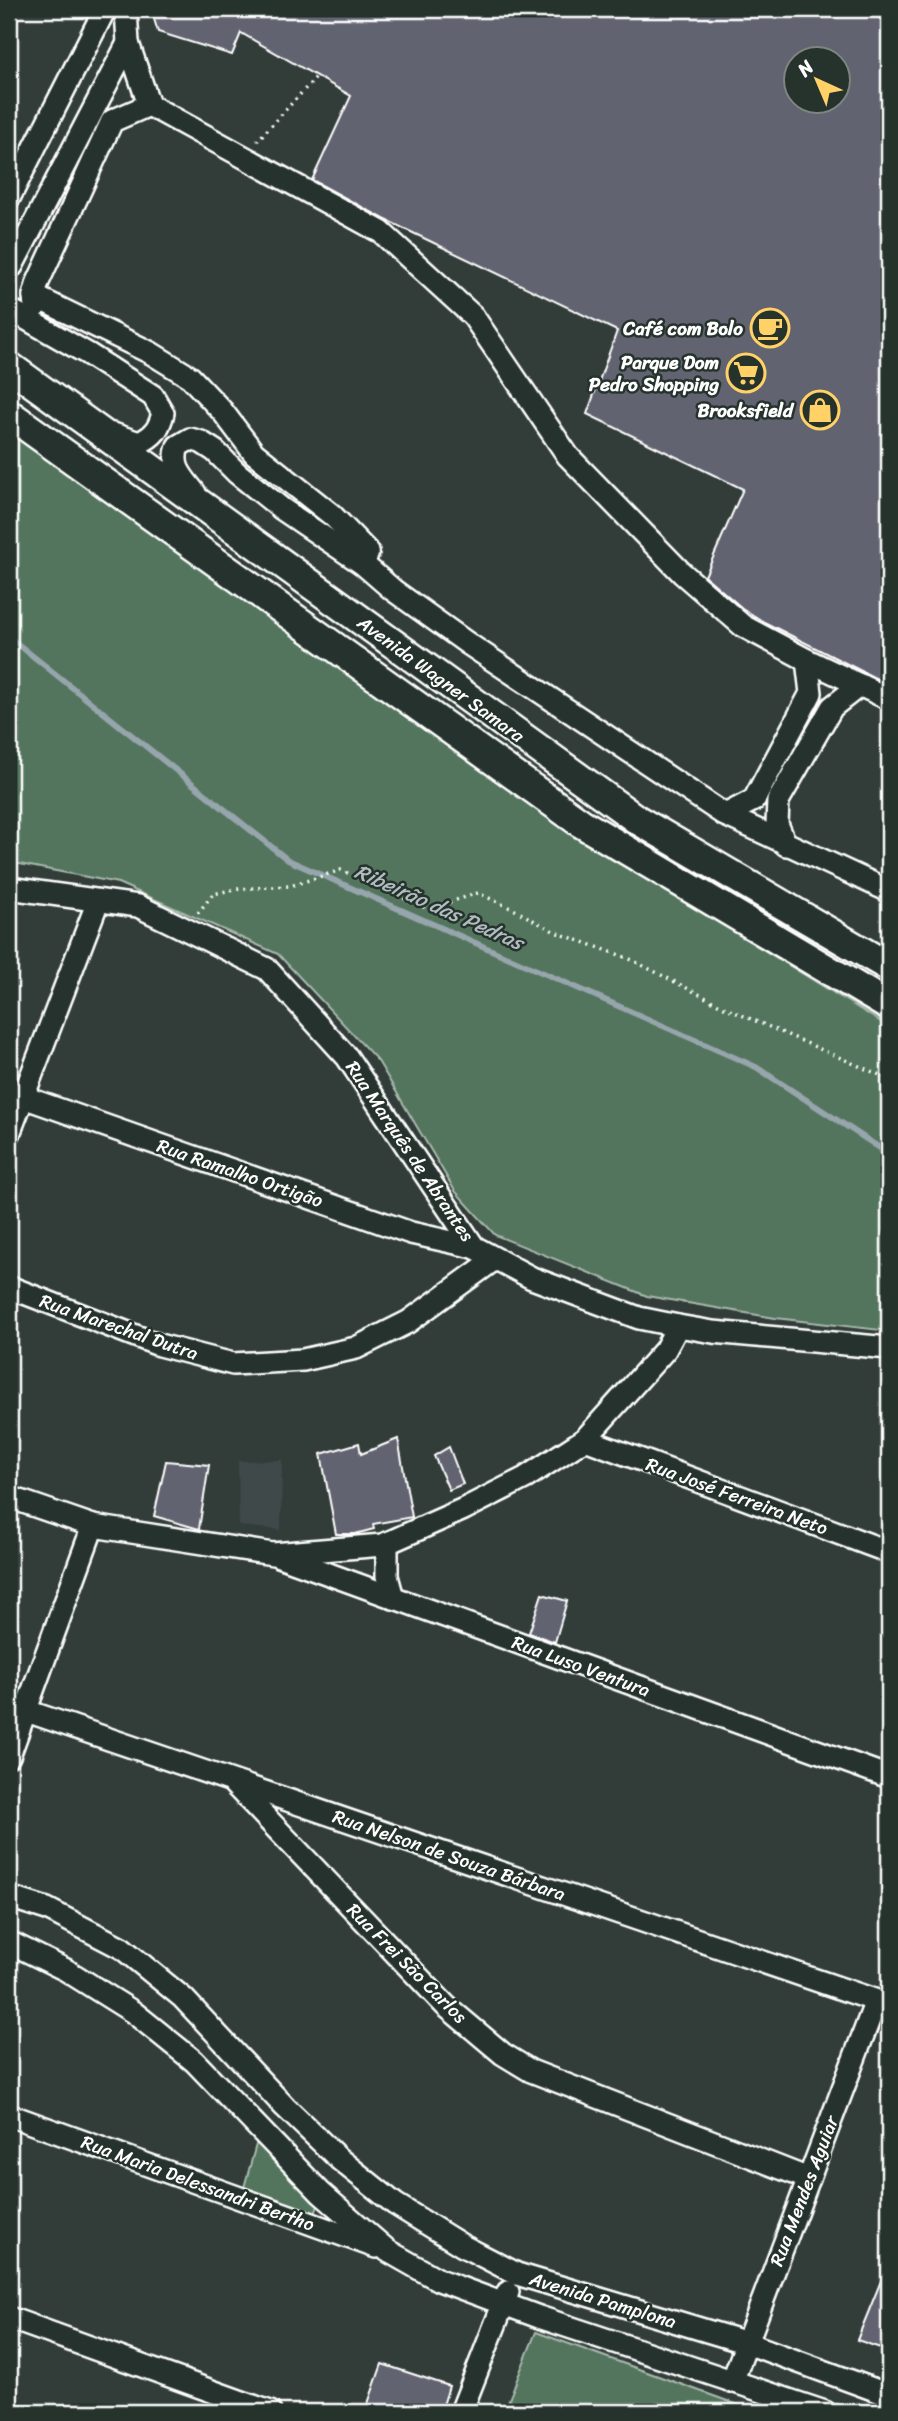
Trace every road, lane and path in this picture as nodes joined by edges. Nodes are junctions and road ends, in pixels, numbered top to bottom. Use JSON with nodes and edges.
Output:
{"nodes":[{"id":1,"x":119,"y":9,"type":"edge"},
{"id":2,"x":128,"y":43,"type":"junction"},
{"id":3,"x":317,"y":76,"type":"dead end"},
{"id":4,"x":149,"y":105,"type":"junction"},
{"id":5,"x":242,"y":156,"type":"junction"},
{"id":6,"x":9,"y":198,"type":"edge"},
{"id":7,"x":9,"y":267,"type":"edge"},
{"id":8,"x":34,"y":296,"type":"junction"},
{"id":9,"x":9,"y":309,"type":"edge"},
{"id":10,"x":39,"y":327,"type":"junction"},
{"id":11,"x":151,"y":353,"type":"junction"},
{"id":12,"x":9,"y":366,"type":"edge"},
{"id":13,"x":136,"y":385,"type":"junction"},
{"id":14,"x":9,"y":414,"type":"edge"},
{"id":15,"x":75,"y":415,"type":"junction"},
{"id":16,"x":209,"y":512,"type":"junction"},
{"id":17,"x":365,"y":558,"type":"junction"},
{"id":18,"x":807,"y":660,"type":"junction"},
{"id":19,"x":860,"y":685,"type":"junction"},
{"id":20,"x":889,"y":699,"type":"edge"},
{"id":21,"x":725,"y":815,"type":"junction"},
{"id":22,"x":786,"y":845,"type":"junction"},
{"id":23,"x":9,"y":888,"type":"edge"},
{"id":24,"x":889,"y":891,"type":"edge"},
{"id":25,"x":98,"y":901,"type":"junction"},
{"id":26,"x":186,"y":929,"type":"junction"},
{"id":27,"x":889,"y":967,"type":"edge"},
{"id":28,"x":889,"y":1006,"type":"edge"},
{"id":29,"x":889,"y":1079,"type":"edge"},
{"id":30,"x":15,"y":1094,"type":"edge"},
{"id":31,"x":9,"y":1133,"type":"edge"},
{"id":32,"x":474,"y":1247,"type":"junction"},
{"id":33,"x":495,"y":1259,"type":"junction"},
{"id":34,"x":9,"y":1287,"type":"edge"},
{"id":35,"x":678,"y":1326,"type":"junction"},
{"id":36,"x":889,"y":1348,"type":"edge"},
{"id":37,"x":584,"y":1439,"type":"junction"},
{"id":38,"x":9,"y":1497,"type":"edge"},
{"id":39,"x":93,"y":1526,"type":"junction"},
{"id":40,"x":387,"y":1543,"type":"junction"},
{"id":41,"x":889,"y":1552,"type":"edge"},
{"id":42,"x":273,"y":1554,"type":"junction"},
{"id":43,"x":393,"y":1598,"type":"junction"},
{"id":44,"x":17,"y":1708,"type":"edge"},
{"id":45,"x":9,"y":1756,"type":"edge"},
{"id":46,"x":889,"y":1777,"type":"edge"},
{"id":47,"x":231,"y":1781,"type":"junction"},
{"id":48,"x":9,"y":1897,"type":"edge"},
{"id":49,"x":9,"y":1942,"type":"edge"},
{"id":50,"x":883,"y":2003,"type":"edge"},
{"id":51,"x":285,"y":2107,"type":"junction"},
{"id":52,"x":9,"y":2115,"type":"edge"},
{"id":53,"x":260,"y":2130,"type":"junction"},
{"id":54,"x":339,"y":2159,"type":"junction"},
{"id":55,"x":808,"y":2179,"type":"junction"},
{"id":56,"x":314,"y":2186,"type":"junction"},
{"id":57,"x":388,"y":2251,"type":"junction"},
{"id":58,"x":517,"y":2274,"type":"junction"},
{"id":59,"x":502,"y":2303,"type":"junction"},
{"id":60,"x":9,"y":2318,"type":"edge"},
{"id":61,"x":747,"y":2343,"type":"junction"},
{"id":62,"x":732,"y":2382,"type":"junction"},
{"id":63,"x":889,"y":2395,"type":"edge"},
{"id":64,"x":270,"y":2412,"type":"edge"},
{"id":65,"x":461,"y":2412,"type":"edge"},
{"id":66,"x":825,"y":2412,"type":"edge"}],
"edges":[{"from":1,"to":2,"type":"street"},
{"from":1,"to":6,"type":"street"},
{"from":2,"to":4,"type":"street"},
{"from":2,"to":7,"type":"street"},
{"from":3,"to":5,"type":"path"},
{"from":4,"to":5,"type":"street"},
{"from":4,"to":8,"type":"street"},
{"from":5,"to":18,"type":"street"},
{"from":8,"to":10,"type":"street"},
{"from":8,"to":11,"type":"street"},
{"from":9,"to":10,"type":"street"},
{"from":10,"to":13,"type":"street"},
{"from":11,"to":13,"type":"street"},
{"from":11,"to":17,"type":"street"},
{"from":12,"to":15,"type":"main road","name":"Avenida Wagner Samara"},
{"from":13,"to":15,"type":"street"},
{"from":14,"to":28,"type":"main road","name":"Avenida Wagner Samara"},
{"from":15,"to":16,"type":"main road","name":"Avenida Wagner Samara"},
{"from":16,"to":17,"type":"street"},
{"from":16,"to":27,"type":"main road","name":"Avenida Wagner Samara"},
{"from":17,"to":21,"type":"street"},
{"from":18,"to":19,"type":"street"},
{"from":18,"to":21,"type":"street"},
{"from":19,"to":20,"type":"street"},
{"from":19,"to":22,"type":"street"},
{"from":21,"to":22,"type":"street"},
{"from":22,"to":24,"type":"street"},
{"from":23,"to":25,"type":"street","name":"Rua Marquês de Abrantes"},
{"from":25,"to":26,"type":"street","name":"Rua Marquês de Abrantes"},
{"from":25,"to":30,"type":"street"},
{"from":26,"to":29,"type":"path"},
{"from":26,"to":32,"type":"street","name":"Rua Marquês de Abrantes"},
{"from":30,"to":31,"type":"street"},
{"from":30,"to":32,"type":"street","name":"Rua Ramalho Ortigão"},
{"from":32,"to":33,"type":"street","name":"Rua Marquês de Abrantes"},
{"from":33,"to":34,"type":"street","name":"Rua Marechal Dutra"},
{"from":33,"to":35,"type":"street","name":"Rua Marquês de Abrantes"},
{"from":35,"to":36,"type":"street","name":"Rua Marquês de Abrantes"},
{"from":35,"to":37,"type":"street"},
{"from":37,"to":40,"type":"street"},
{"from":37,"to":41,"type":"street","name":"Rua José Ferreira Neto"},
{"from":38,"to":39,"type":"street"},
{"from":39,"to":42,"type":"street"},
{"from":39,"to":44,"type":"street"},
{"from":40,"to":42,"type":"street"},
{"from":40,"to":43,"type":"street"},
{"from":42,"to":43,"type":"street","name":"Rua Luso Ventura"},
{"from":43,"to":46,"type":"street","name":"Rua Luso Ventura"},
{"from":44,"to":45,"type":"street"},
{"from":44,"to":47,"type":"street","name":"Rua Nelson de Souza Bárbara"},
{"from":47,"to":50,"type":"street","name":"Rua Nelson de Souza Bárbara"},
{"from":47,"to":55,"type":"street","name":"Rua Frei São Carlos"},
{"from":48,"to":51,"type":"street","name":"Avenida Pamplona"},
{"from":49,"to":53,"type":"street","name":"Avenida Pamplona"},
{"from":50,"to":55,"type":"street","name":"Rua Mendes Aguiar"},
{"from":51,"to":53,"type":"street"},
{"from":51,"to":54,"type":"street","name":"Avenida Pamplona"},
{"from":52,"to":57,"type":"street","name":"Rua Maria Delessandri Bertho"},
{"from":53,"to":56,"type":"street","name":"Avenida Pamplona"},
{"from":54,"to":56,"type":"street"},
{"from":54,"to":58,"type":"street","name":"Avenida Pamplona"},
{"from":55,"to":61,"type":"street","name":"Rua Mendes Aguiar"},
{"from":56,"to":57,"type":"street","name":"Avenida Pamplona"},
{"from":57,"to":59,"type":"street","name":"Avenida Pamplona"},
{"from":58,"to":59,"type":"street"},
{"from":58,"to":61,"type":"street","name":"Avenida Pamplona"},
{"from":59,"to":62,"type":"street","name":"Avenida Pamplona"},
{"from":59,"to":65,"type":"street"},
{"from":60,"to":64,"type":"street"},
{"from":61,"to":62,"type":"street","name":"Rua Mendes Aguiar"},
{"from":61,"to":63,"type":"street","name":"Avenida Pamplona"},
{"from":62,"to":66,"type":"street","name":"Avenida Pamplona"}]}
